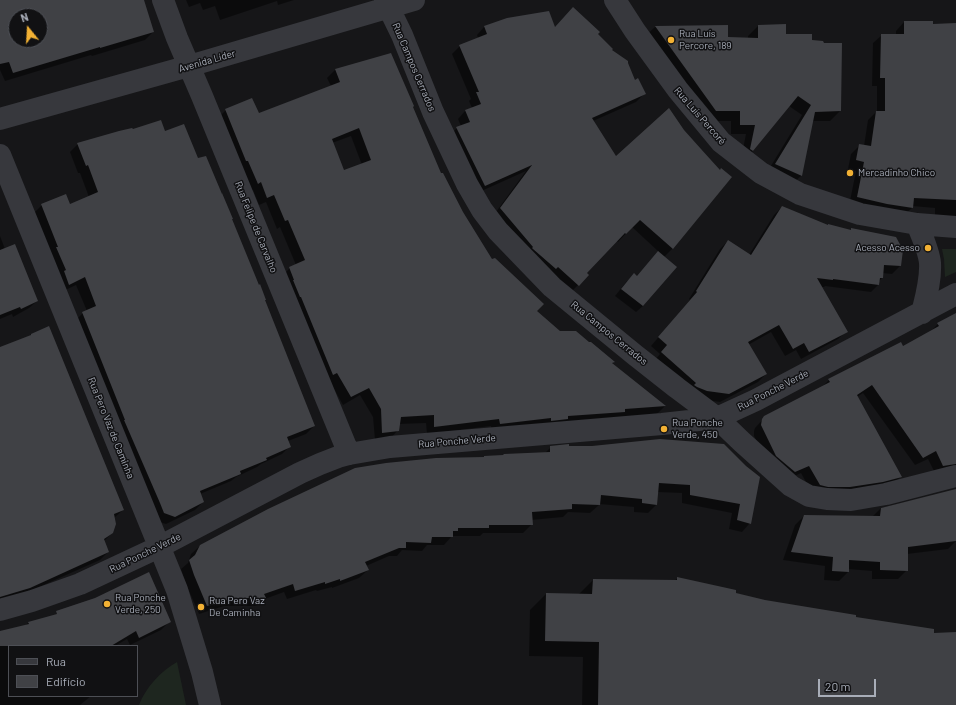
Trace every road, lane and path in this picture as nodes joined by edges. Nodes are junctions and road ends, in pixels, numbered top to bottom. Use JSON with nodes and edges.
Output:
{"nodes":[{"id":1,"x":163,"y":0,"type":"edge"},
{"id":2,"x":414,"y":0,"type":"edge"},
{"id":3,"x":615,"y":0,"type":"edge"},
{"id":4,"x":387,"y":4,"type":"edge"},
{"id":5,"x":189,"y":66,"type":"junction"},
{"id":6,"x":0,"y":120,"type":"edge"},
{"id":7,"x":0,"y":155,"type":"edge"},
{"id":8,"x":917,"y":224,"type":"junction"},
{"id":9,"x":956,"y":227,"type":"edge"},
{"id":10,"x":956,"y":294,"type":"edge"},
{"id":11,"x":922,"y":313,"type":"junction"},
{"id":12,"x":718,"y":418,"type":"junction"},
{"id":13,"x":349,"y":454,"type":"junction"},
{"id":14,"x":956,"y":476,"type":"edge"},
{"id":15,"x":159,"y":548,"type":"junction"},
{"id":16,"x":0,"y":610,"type":"edge"},
{"id":17,"x":210,"y":705,"type":"edge"}],
"edges":[{"from":1,"to":5,"type":"street","name":"Rua Felipe de Carvalho"},
{"from":2,"to":4,"type":"street","name":"Avenida Líder"},
{"from":3,"to":8,"type":"street","name":"Rua Luís Percoré"},
{"from":4,"to":5,"type":"street","name":"Avenida Líder"},
{"from":4,"to":12,"type":"street","name":"Rua Campos Cerrados"},
{"from":5,"to":6,"type":"street","name":"Avenida Líder"},
{"from":5,"to":13,"type":"street","name":"Rua Felipe de Carvalho"},
{"from":7,"to":15,"type":"street","name":"Rua Pero Vaz de Caminha"},
{"from":8,"to":9,"type":"street","name":"Rua Luís Percoré"},
{"from":8,"to":11,"type":"street"},
{"from":10,"to":11,"type":"street","name":"Rua Ponche Verde"},
{"from":11,"to":12,"type":"street","name":"Rua Ponche Verde"},
{"from":12,"to":13,"type":"street","name":"Rua Ponche Verde"},
{"from":12,"to":14,"type":"street","name":"Rua Campos Cerrados"},
{"from":13,"to":15,"type":"street","name":"Rua Ponche Verde"},
{"from":15,"to":16,"type":"street","name":"Rua Ponche Verde"},
{"from":15,"to":17,"type":"street","name":"Rua Pero Vaz de Caminha"}]}
